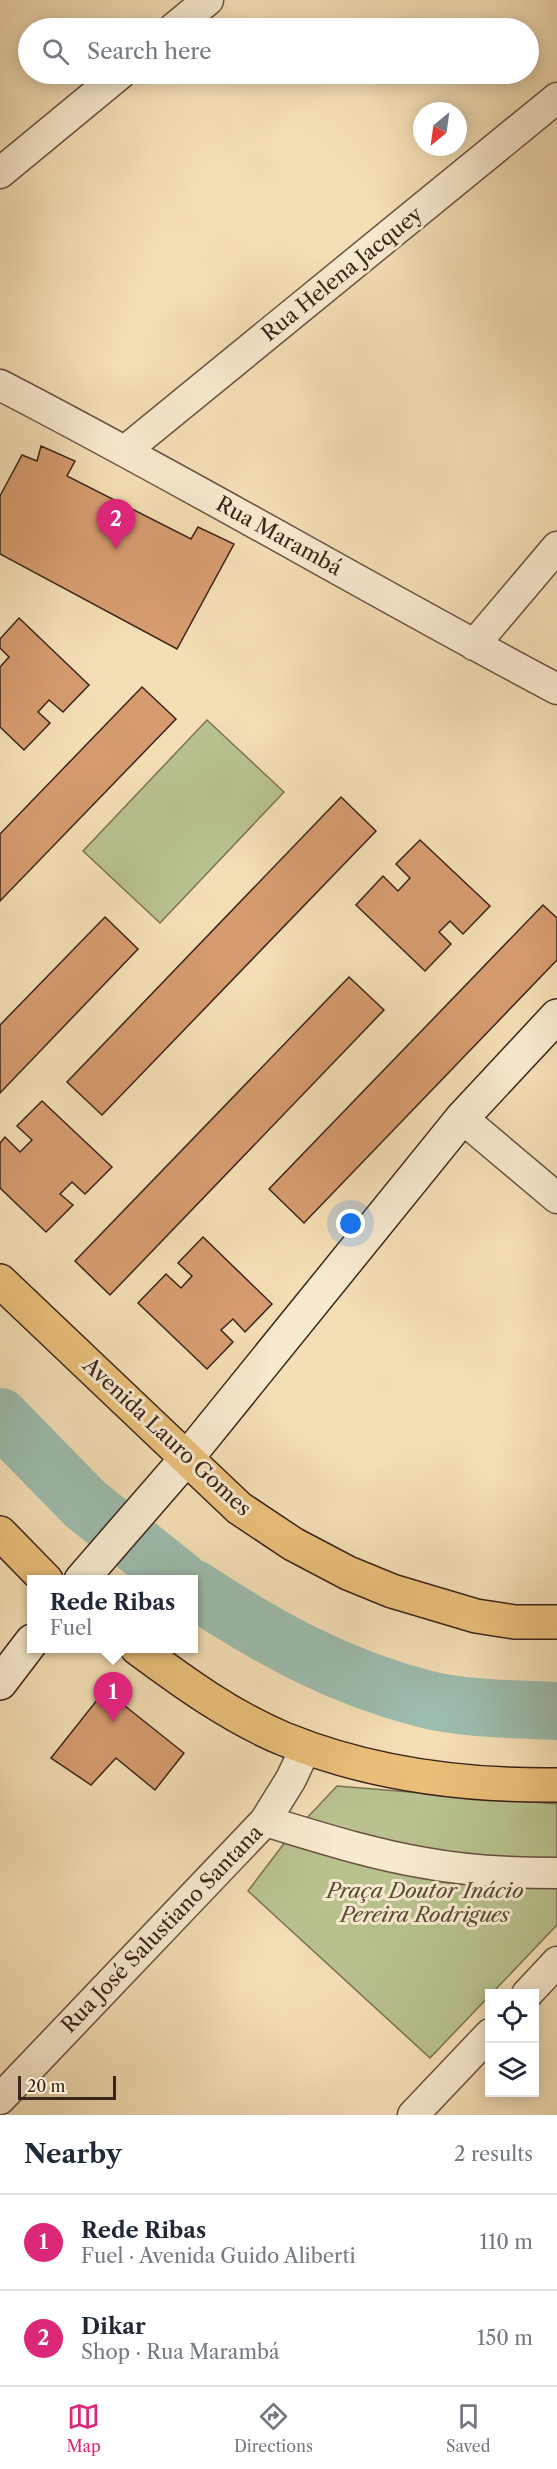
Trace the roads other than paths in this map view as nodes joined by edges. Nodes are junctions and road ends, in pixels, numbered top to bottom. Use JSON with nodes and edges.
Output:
{"nodes":[{"id":1,"x":208,"y":0,"type":"edge"},
{"id":2,"x":186,"y":18,"type":"edge"},
{"id":3,"x":108,"y":84,"type":"edge"},
{"id":4,"x":557,"y":98,"type":"edge"},
{"id":5,"x":0,"y":173,"type":"edge"},
{"id":6,"x":0,"y":386,"type":"edge"},
{"id":7,"x":126,"y":450,"type":"junction"},
{"id":8,"x":557,"y":547,"type":"edge"},
{"id":9,"x":474,"y":645,"type":"junction"},
{"id":10,"x":557,"y":689,"type":"edge"},
{"id":11,"x":557,"y":1016,"type":"edge"},
{"id":12,"x":462,"y":1118,"type":"junction"},
{"id":13,"x":557,"y":1198,"type":"edge"},
{"id":14,"x":0,"y":1281,"type":"edge"},
{"id":15,"x":176,"y":1471,"type":"junction"},
{"id":16,"x":0,"y":1533,"type":"edge"},
{"id":17,"x":41,"y":1575,"type":"edge"},
{"id":18,"x":85,"y":1575,"type":"edge"},
{"id":19,"x":557,"y":1622,"type":"edge"},
{"id":20,"x":27,"y":1648,"type":"edge"},
{"id":21,"x":144,"y":1653,"type":"edge"},
{"id":22,"x":0,"y":1683,"type":"edge"},
{"id":23,"x":306,"y":1747,"type":"junction"},
{"id":24,"x":557,"y":1785,"type":"edge"},
{"id":25,"x":266,"y":1821,"type":"junction"},
{"id":26,"x":557,"y":1873,"type":"edge"},
{"id":27,"x":557,"y":1962,"type":"edge"},
{"id":28,"x":532,"y":1989,"type":"edge"},
{"id":29,"x":485,"y":2038,"type":"edge"},
{"id":30,"x":0,"y":2099,"type":"edge"},
{"id":31,"x":413,"y":2115,"type":"edge"}],
"edges":[{"from":1,"to":2,"type":"street"},
{"from":3,"to":5,"type":"street"},
{"from":4,"to":7,"type":"street","name":"Rua Helena Jacquey"},
{"from":6,"to":7,"type":"street","name":"Rua Marambá"},
{"from":7,"to":9,"type":"street","name":"Rua Marambá"},
{"from":8,"to":9,"type":"street"},
{"from":9,"to":10,"type":"street","name":"Rua Marambá"},
{"from":11,"to":12,"type":"main road"},
{"from":12,"to":13,"type":"street"},
{"from":12,"to":15,"type":"main road"},
{"from":14,"to":15,"type":"main road","name":"Avenida Lauro Gomes"},
{"from":15,"to":18,"type":"main road"},
{"from":15,"to":19,"type":"main road","name":"Avenida Lauro Gomes"},
{"from":16,"to":17,"type":"main road"},
{"from":20,"to":22,"type":"main road"},
{"from":21,"to":23,"type":"main road"},
{"from":23,"to":24,"type":"main road"},
{"from":23,"to":25,"type":"street","name":"Rua José Salustiano Santana"},
{"from":25,"to":26,"type":"street"},
{"from":25,"to":30,"type":"street","name":"Rua José Salustiano Santana"},
{"from":27,"to":28,"type":"street"},
{"from":29,"to":31,"type":"street"}]}
